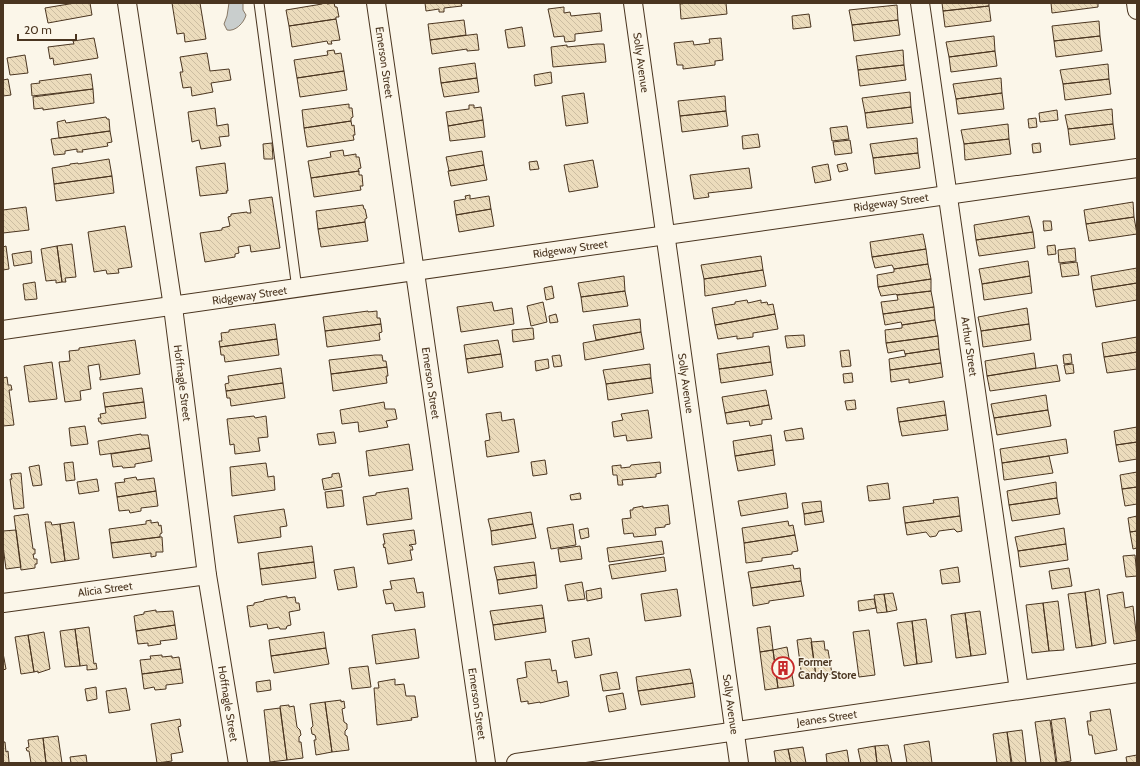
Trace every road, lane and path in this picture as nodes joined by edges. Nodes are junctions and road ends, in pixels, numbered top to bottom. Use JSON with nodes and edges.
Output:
{"nodes":[{"id":1,"x":127,"y":3,"type":"edge"},
{"id":2,"x":258,"y":3,"type":"edge"},
{"id":3,"x":376,"y":3,"type":"edge"},
{"id":4,"x":633,"y":3,"type":"edge"},
{"id":5,"x":920,"y":3,"type":"edge"},
{"id":6,"x":1136,"y":3,"type":"edge"},
{"id":7,"x":1137,"y":10,"type":"edge"},
{"id":8,"x":1137,"y":168,"type":"edge"},
{"id":9,"x":948,"y":193,"type":"junction"},
{"id":10,"x":666,"y":234,"type":"junction"},
{"id":11,"x":415,"y":270,"type":"junction"},
{"id":12,"x":297,"y":289,"type":"junction"},
{"id":13,"x":173,"y":307,"type":"junction"},
{"id":14,"x":3,"y":330,"type":"edge"},
{"id":15,"x":208,"y":575,"type":"junction"},
{"id":16,"x":3,"y":603,"type":"edge"},
{"id":17,"x":1137,"y":674,"type":"edge"},
{"id":18,"x":1018,"y":690,"type":"junction"},
{"id":19,"x":735,"y":731,"type":"junction"},
{"id":20,"x":238,"y":763,"type":"edge"},
{"id":21,"x":486,"y":763,"type":"edge"},
{"id":22,"x":516,"y":763,"type":"edge"},
{"id":23,"x":739,"y":763,"type":"edge"}],
"edges":[{"from":1,"to":13,"type":"street","name":"Hoffnagle Street"},
{"from":2,"to":12,"type":"lane"},
{"from":3,"to":11,"type":"street","name":"Emerson Street"},
{"from":4,"to":10,"type":"street","name":"Solly Avenue"},
{"from":5,"to":9,"type":"street","name":"Arthur Street"},
{"from":6,"to":7,"type":"street"},
{"from":8,"to":9,"type":"street","name":"Ridgeway Street"},
{"from":9,"to":10,"type":"street","name":"Ridgeway Street"},
{"from":9,"to":18,"type":"street","name":"Arthur Street"},
{"from":10,"to":11,"type":"street","name":"Ridgeway Street"},
{"from":10,"to":19,"type":"street","name":"Solly Avenue"},
{"from":11,"to":12,"type":"street","name":"Ridgeway Street"},
{"from":11,"to":21,"type":"street","name":"Emerson Street"},
{"from":12,"to":13,"type":"street","name":"Ridgeway Street"},
{"from":13,"to":14,"type":"street","name":"Ridgeway Street"},
{"from":13,"to":15,"type":"street","name":"Hoffnagle Street"},
{"from":15,"to":16,"type":"street","name":"Alicia Street"},
{"from":15,"to":20,"type":"street","name":"Hoffnagle Street"},
{"from":17,"to":18,"type":"street","name":"Jeanes Street"},
{"from":18,"to":19,"type":"street","name":"Jeanes Street"},
{"from":19,"to":22,"type":"street","name":"Jeanes Street"},
{"from":19,"to":23,"type":"street","name":"Solly Avenue"}]}
